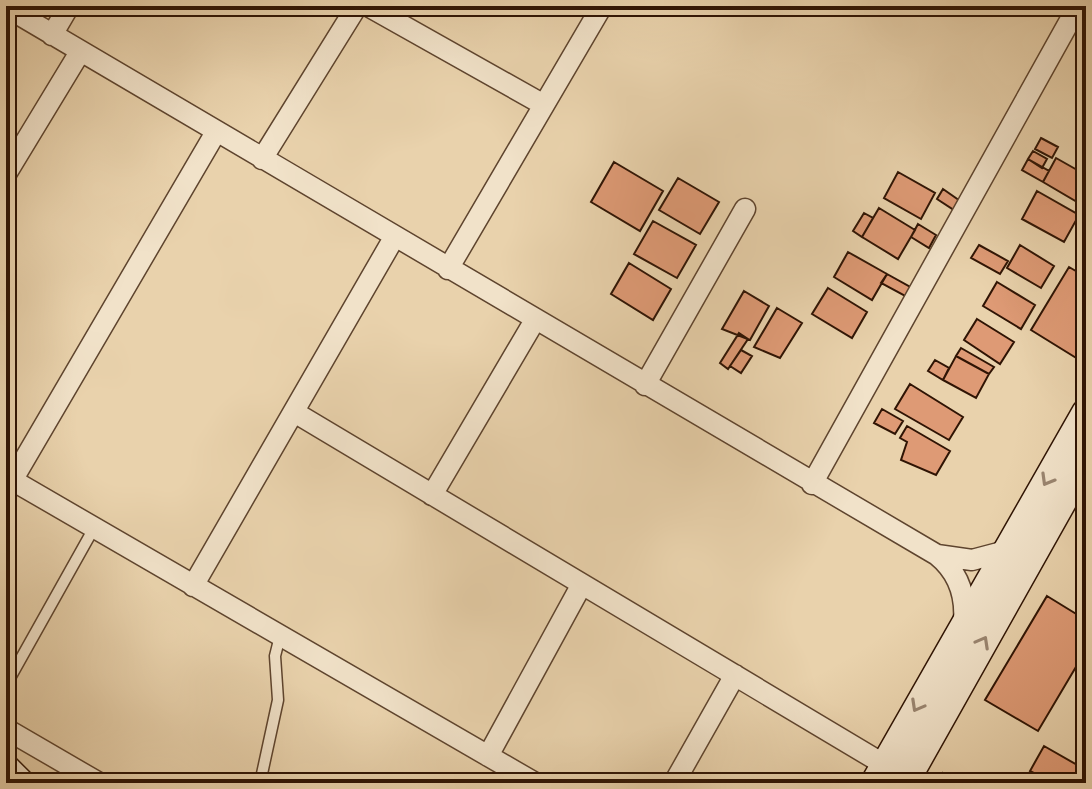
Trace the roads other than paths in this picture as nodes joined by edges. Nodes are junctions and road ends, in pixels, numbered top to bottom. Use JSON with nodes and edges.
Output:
{"nodes":[{"id":1,"x":69,"y":6,"type":"edge"},
{"id":2,"x":357,"y":6,"type":"edge"},
{"id":3,"x":368,"y":6,"type":"edge"},
{"id":4,"x":602,"y":6,"type":"edge"},
{"id":5,"x":1078,"y":6,"type":"edge"},
{"id":6,"x":6,"y":7,"type":"edge"},
{"id":7,"x":52,"y":35,"type":"junction"},
{"id":8,"x":80,"y":52,"type":"junction"},
{"id":9,"x":544,"y":105,"type":"junction"},
{"id":10,"x":216,"y":132,"type":"junction"},
{"id":11,"x":262,"y":159,"type":"junction"},
{"id":12,"x":6,"y":174,"type":"edge"},
{"id":13,"x":745,"y":209,"type":"dead end"},
{"id":14,"x":395,"y":236,"type":"junction"},
{"id":15,"x":448,"y":269,"type":"junction"},
{"id":16,"x":535,"y":320,"type":"junction"},
{"id":17,"x":645,"y":385,"type":"junction"},
{"id":18,"x":294,"y":412,"type":"junction"},
{"id":19,"x":1086,"y":413,"type":"edge"},
{"id":20,"x":1083,"y":469,"type":"edge"},
{"id":21,"x":812,"y":484,"type":"junction"},
{"id":22,"x":9,"y":485,"type":"edge"},
{"id":23,"x":432,"y":495,"type":"junction"},
{"id":24,"x":94,"y":528,"type":"junction"},
{"id":25,"x":1006,"y":551,"type":"junction"},
{"id":26,"x":937,"y":555,"type":"junction"},
{"id":27,"x":582,"y":584,"type":"junction"},
{"id":28,"x":193,"y":586,"type":"junction"},
{"id":29,"x":964,"y":621,"type":"junction"},
{"id":30,"x":280,"y":636,"type":"junction"},
{"id":31,"x":735,"y":675,"type":"junction"},
{"id":32,"x":10,"y":678,"type":"dead end"},
{"id":33,"x":6,"y":729,"type":"edge"},
{"id":34,"x":488,"y":756,"type":"junction"},
{"id":35,"x":6,"y":769,"type":"edge"},
{"id":36,"x":888,"y":777,"type":"edge"},
{"id":37,"x":20,"y":783,"type":"edge"},
{"id":38,"x":99,"y":783,"type":"edge"},
{"id":39,"x":260,"y":783,"type":"edge"},
{"id":40,"x":535,"y":783,"type":"edge"},
{"id":41,"x":674,"y":783,"type":"edge"}],
"edges":[{"from":1,"to":7,"type":"street"},
{"from":2,"to":11,"type":"street"},
{"from":3,"to":9,"type":"street"},
{"from":4,"to":9,"type":"street"},
{"from":5,"to":21,"type":"street"},
{"from":6,"to":7,"type":"street"},
{"from":7,"to":8,"type":"street"},
{"from":8,"to":10,"type":"street"},
{"from":8,"to":12,"type":"street"},
{"from":9,"to":15,"type":"street"},
{"from":10,"to":11,"type":"street"},
{"from":10,"to":22,"type":"street"},
{"from":11,"to":14,"type":"street"},
{"from":13,"to":17,"type":"street"},
{"from":14,"to":15,"type":"street"},
{"from":14,"to":18,"type":"street"},
{"from":15,"to":16,"type":"street"},
{"from":16,"to":17,"type":"street"},
{"from":16,"to":23,"type":"street"},
{"from":17,"to":21,"type":"street"},
{"from":18,"to":23,"type":"street"},
{"from":18,"to":28,"type":"street"},
{"from":19,"to":25,"type":"street","one_way":true},
{"from":36,"to":20,"type":"street","one_way":true},
{"from":21,"to":26,"type":"street"},
{"from":22,"to":24,"type":"street"},
{"from":23,"to":27,"type":"street"},
{"from":24,"to":28,"type":"street"},
{"from":24,"to":32,"type":"lane"},
{"from":25,"to":26,"type":"street"},
{"from":25,"to":29,"type":"street"},
{"from":26,"to":29,"type":"street"},
{"from":27,"to":31,"type":"street"},
{"from":27,"to":34,"type":"street"},
{"from":28,"to":30,"type":"street"},
{"from":29,"to":36,"type":"street","one_way":true},
{"from":30,"to":34,"type":"street"},
{"from":30,"to":39,"type":"lane"},
{"from":31,"to":36,"type":"street"},
{"from":31,"to":41,"type":"street"},
{"from":33,"to":38,"type":"street"},
{"from":34,"to":40,"type":"street"},
{"from":35,"to":37,"type":"street"}]}
